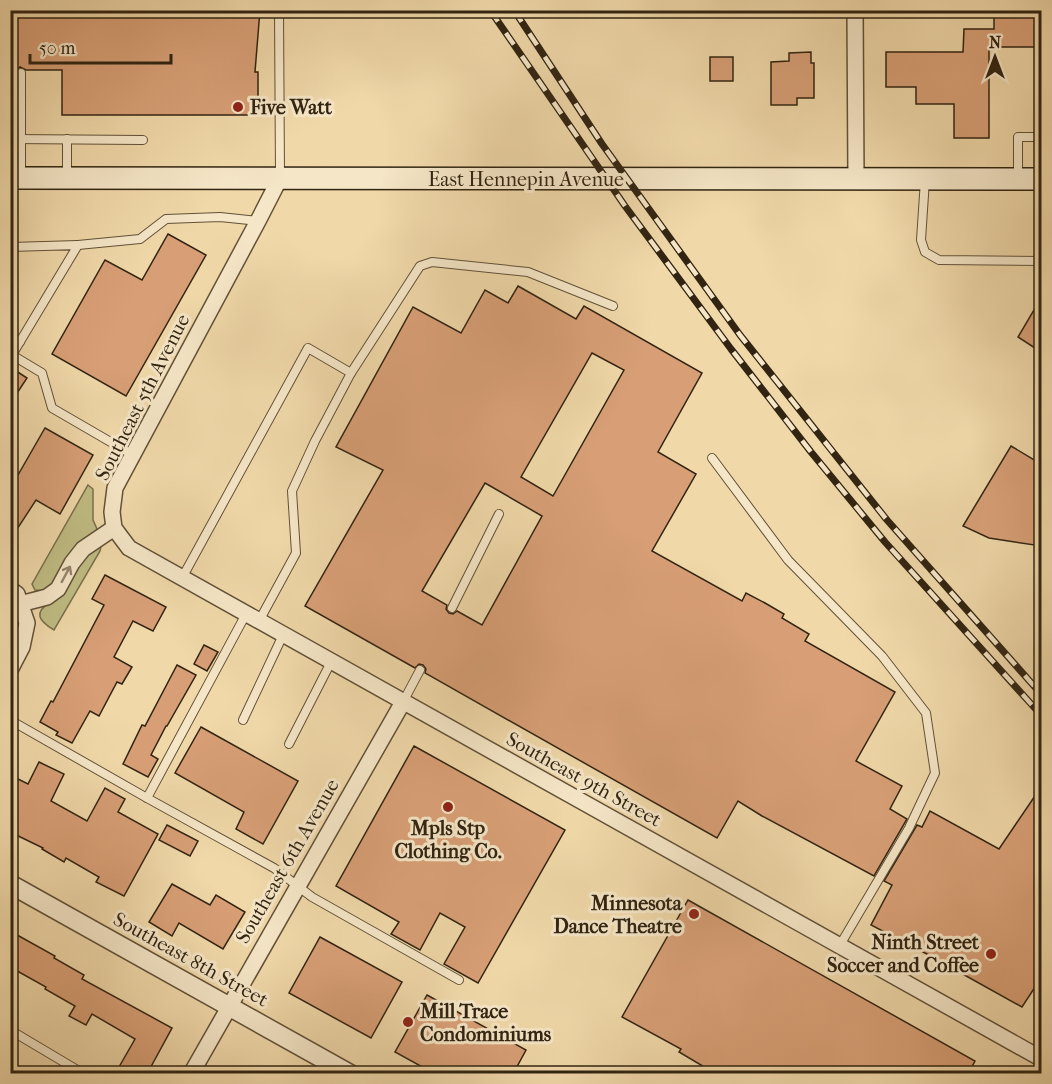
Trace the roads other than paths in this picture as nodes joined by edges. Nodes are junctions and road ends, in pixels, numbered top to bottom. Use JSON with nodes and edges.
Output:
{"nodes":[{"id":1,"x":279,"y":10,"type":"edge"},
{"id":2,"x":855,"y":11,"type":"edge"},
{"id":3,"x":950,"y":12,"type":"dead end"},
{"id":4,"x":21,"y":73,"type":"dead end"},
{"id":5,"x":1041,"y":136,"type":"edge"},
{"id":6,"x":10,"y":138,"type":"edge"},
{"id":7,"x":22,"y":139,"type":"junction"},
{"id":8,"x":67,"y":139,"type":"junction"},
{"id":9,"x":142,"y":140,"type":"dead end"},
{"id":10,"x":16,"y":178,"type":"edge"},
{"id":11,"x":67,"y":178,"type":"junction"},
{"id":12,"x":280,"y":178,"type":"junction"},
{"id":13,"x":856,"y":179,"type":"junction"},
{"id":14,"x":925,"y":179,"type":"junction"},
{"id":15,"x":1018,"y":179,"type":"junction"},
{"id":16,"x":1041,"y":179,"type":"edge"},
{"id":17,"x":258,"y":221,"type":"junction"},
{"id":18,"x":78,"y":245,"type":"junction"},
{"id":19,"x":10,"y":247,"type":"edge"},
{"id":20,"x":1041,"y":261,"type":"edge"},
{"id":21,"x":613,"y":306,"type":"dead end"},
{"id":22,"x":10,"y":336,"type":"edge"},
{"id":23,"x":20,"y":342,"type":"junction"},
{"id":24,"x":351,"y":374,"type":"junction"},
{"id":25,"x":133,"y":455,"type":"junction"},
{"id":26,"x":712,"y":458,"type":"dead end"},
{"id":27,"x":500,"y":514,"type":"dead end"},
{"id":28,"x":114,"y":528,"type":"junction"},
{"id":29,"x":182,"y":578,"type":"junction"},
{"id":30,"x":10,"y":589,"type":"edge"},
{"id":31,"x":20,"y":604,"type":"junction"},
{"id":32,"x":452,"y":608,"type":"dead end"},
{"id":33,"x":252,"y":618,"type":"junction"},
{"id":34,"x":283,"y":635,"type":"junction"},
{"id":35,"x":331,"y":662,"type":"junction"},
{"id":36,"x":10,"y":670,"type":"edge"},
{"id":37,"x":420,"y":670,"type":"dead end"},
{"id":38,"x":403,"y":702,"type":"junction"},
{"id":39,"x":10,"y":720,"type":"edge"},
{"id":40,"x":243,"y":720,"type":"dead end"},
{"id":41,"x":289,"y":744,"type":"dead end"},
{"id":42,"x":147,"y":798,"type":"junction"},
{"id":43,"x":10,"y":884,"type":"edge"},
{"id":44,"x":298,"y":885,"type":"junction"},
{"id":45,"x":840,"y":945,"type":"junction"},
{"id":46,"x":459,"y":980,"type":"dead end"},
{"id":47,"x":229,"y":1006,"type":"junction"},
{"id":48,"x":10,"y":1030,"type":"edge"},
{"id":49,"x":1041,"y":1059,"type":"edge"},
{"id":50,"x":84,"y":1074,"type":"edge"},
{"id":51,"x":191,"y":1074,"type":"edge"},
{"id":52,"x":350,"y":1074,"type":"edge"}],
"edges":[{"from":1,"to":12,"type":"lane"},
{"from":2,"to":3,"type":"lane"},
{"from":2,"to":13,"type":"street"},
{"from":4,"to":7,"type":"lane"},
{"from":5,"to":15,"type":"lane"},
{"from":6,"to":7,"type":"lane"},
{"from":7,"to":8,"type":"lane"},
{"from":7,"to":10,"type":"lane"},
{"from":8,"to":9,"type":"lane"},
{"from":8,"to":11,"type":"lane"},
{"from":10,"to":11,"type":"main road","name":"East Hennepin Avenue"},
{"from":11,"to":12,"type":"main road","name":"East Hennepin Avenue"},
{"from":12,"to":13,"type":"main road","name":"East Hennepin Avenue"},
{"from":12,"to":17,"type":"street","name":"Southeast 5th Avenue"},
{"from":13,"to":14,"type":"main road","name":"East Hennepin Avenue"},
{"from":14,"to":15,"type":"main road","name":"East Hennepin Avenue"},
{"from":14,"to":20,"type":"lane"},
{"from":15,"to":16,"type":"main road","name":"East Hennepin Avenue"},
{"from":17,"to":18,"type":"lane"},
{"from":17,"to":25,"type":"street","name":"Southeast 5th Avenue"},
{"from":18,"to":19,"type":"lane"},
{"from":18,"to":23,"type":"lane"},
{"from":21,"to":24,"type":"lane"},
{"from":22,"to":23,"type":"lane"},
{"from":23,"to":25,"type":"lane"},
{"from":24,"to":29,"type":"lane"},
{"from":24,"to":33,"type":"lane"},
{"from":25,"to":28,"type":"street","name":"Southeast 5th Avenue"},
{"from":26,"to":45,"type":"lane"},
{"from":27,"to":32,"type":"lane"},
{"from":28,"to":29,"type":"street","name":"Southeast 9th Street"},
{"from":31,"to":28,"type":"street","one_way":true},
{"from":29,"to":33,"type":"street","name":"Southeast 9th Street"},
{"from":30,"to":31,"type":"street"},
{"from":31,"to":36,"type":"street"},
{"from":33,"to":34,"type":"street","name":"Southeast 9th Street"},
{"from":33,"to":42,"type":"lane"},
{"from":34,"to":35,"type":"street","name":"Southeast 9th Street"},
{"from":34,"to":40,"type":"lane"},
{"from":35,"to":38,"type":"street","name":"Southeast 9th Street"},
{"from":35,"to":41,"type":"lane"},
{"from":37,"to":38,"type":"lane"},
{"from":38,"to":44,"type":"street","name":"Southeast 6th Avenue"},
{"from":38,"to":45,"type":"street","name":"Southeast 9th Street"},
{"from":39,"to":42,"type":"lane"},
{"from":42,"to":44,"type":"lane"},
{"from":43,"to":47,"type":"street","name":"Southeast 8th Street"},
{"from":44,"to":46,"type":"lane"},
{"from":44,"to":47,"type":"street","name":"Southeast 6th Avenue"},
{"from":45,"to":49,"type":"street","name":"Southeast 9th Street"},
{"from":47,"to":51,"type":"street","name":"Southeast 6th Avenue"},
{"from":47,"to":52,"type":"street","name":"Southeast 8th Street"},
{"from":48,"to":50,"type":"lane"}]}
